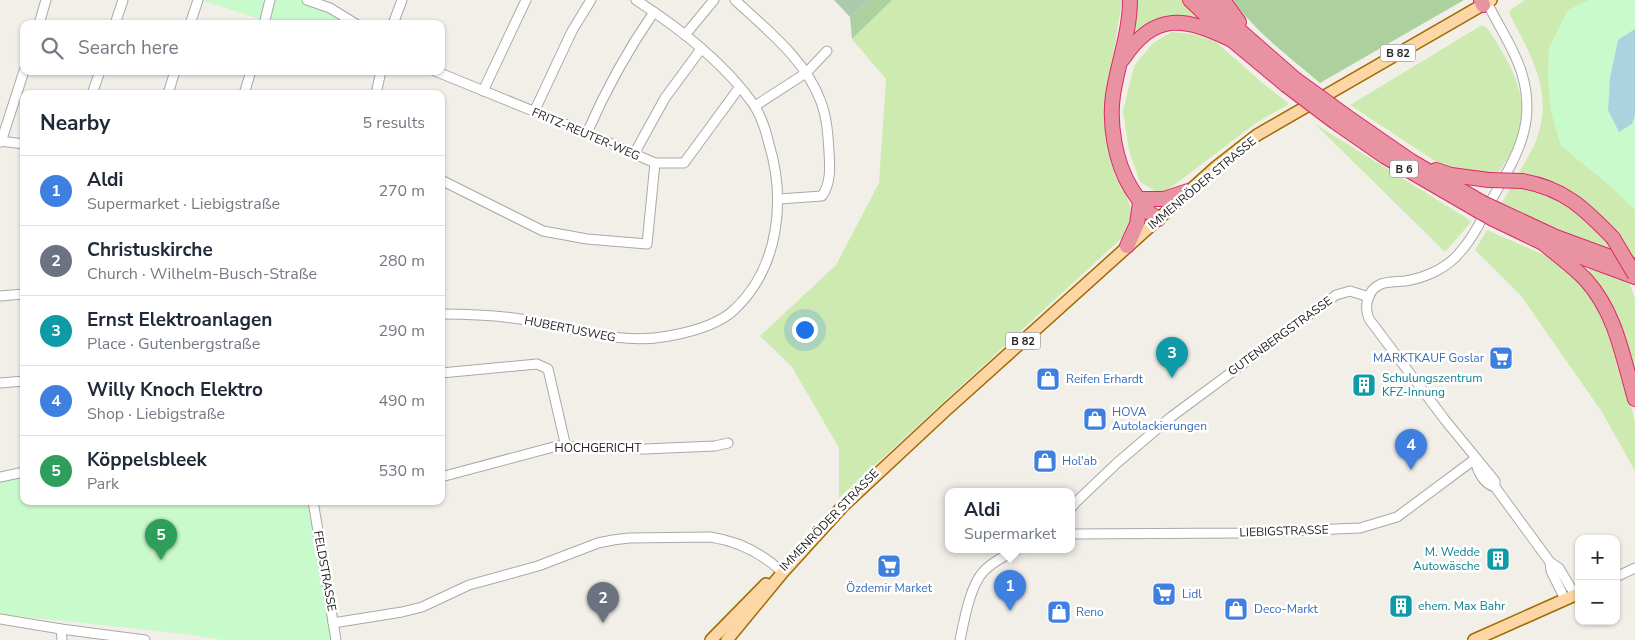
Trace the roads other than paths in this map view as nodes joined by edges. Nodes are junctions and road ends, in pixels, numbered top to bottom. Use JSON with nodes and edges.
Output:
{"nodes":[{"id":1,"x":46,"y":0,"type":"edge"},
{"id":2,"x":123,"y":0,"type":"edge"},
{"id":3,"x":198,"y":0,"type":"edge"},
{"id":4,"x":270,"y":0,"type":"edge"},
{"id":5,"x":307,"y":0,"type":"edge"},
{"id":6,"x":402,"y":0,"type":"edge"},
{"id":7,"x":526,"y":0,"type":"edge"},
{"id":8,"x":591,"y":0,"type":"edge"},
{"id":9,"x":636,"y":0,"type":"edge"},
{"id":10,"x":714,"y":0,"type":"edge"},
{"id":11,"x":735,"y":0,"type":"edge"},
{"id":12,"x":1130,"y":0,"type":"edge"},
{"id":13,"x":1190,"y":0,"type":"edge"},
{"id":14,"x":1205,"y":0,"type":"edge"},
{"id":15,"x":1223,"y":0,"type":"edge"},
{"id":16,"x":1486,"y":1,"type":"edge"},
{"id":17,"x":654,"y":12,"type":"junction"},
{"id":18,"x":40,"y":20,"type":"edge"},
{"id":19,"x":116,"y":20,"type":"edge"},
{"id":20,"x":191,"y":20,"type":"edge"},
{"id":21,"x":265,"y":20,"type":"edge"},
{"id":22,"x":350,"y":20,"type":"edge"},
{"id":23,"x":394,"y":20,"type":"edge"},
{"id":24,"x":685,"y":35,"type":"junction"},
{"id":25,"x":1232,"y":40,"type":"junction"},
{"id":26,"x":1257,"y":47,"type":"junction"},
{"id":27,"x":701,"y":49,"type":"junction"},
{"id":28,"x":828,"y":52,"type":"dead end"},
{"id":29,"x":1121,"y":61,"type":"junction"},
{"id":30,"x":806,"y":73,"type":"junction"},
{"id":31,"x":23,"y":75,"type":"edge"},
{"id":32,"x":99,"y":75,"type":"edge"},
{"id":33,"x":174,"y":75,"type":"edge"},
{"id":34,"x":249,"y":75,"type":"edge"},
{"id":35,"x":380,"y":75,"type":"edge"},
{"id":36,"x":445,"y":75,"type":"edge"},
{"id":37,"x":1291,"y":82,"type":"junction"},
{"id":38,"x":739,"y":88,"type":"junction"},
{"id":39,"x":93,"y":90,"type":"edge"},
{"id":40,"x":169,"y":90,"type":"edge"},
{"id":41,"x":245,"y":90,"type":"edge"},
{"id":42,"x":377,"y":90,"type":"edge"},
{"id":43,"x":483,"y":91,"type":"junction"},
{"id":44,"x":755,"y":106,"type":"junction"},
{"id":45,"x":534,"y":112,"type":"junction"},
{"id":46,"x":1340,"y":119,"type":"junction"},
{"id":47,"x":587,"y":133,"type":"junction"},
{"id":48,"x":1,"y":141,"type":"edge"},
{"id":49,"x":20,"y":143,"type":"edge"},
{"id":50,"x":634,"y":154,"type":"junction"},
{"id":51,"x":1411,"y":161,"type":"junction"},
{"id":52,"x":655,"y":163,"type":"junction"},
{"id":53,"x":445,"y":182,"type":"edge"},
{"id":54,"x":1188,"y":191,"type":"junction"},
{"id":55,"x":1138,"y":198,"type":"junction"},
{"id":56,"x":779,"y":199,"type":"junction"},
{"id":57,"x":1479,"y":206,"type":"junction"},
{"id":58,"x":1495,"y":214,"type":"junction"},
{"id":59,"x":1158,"y":219,"type":"junction"},
{"id":60,"x":1543,"y":243,"type":"junction"},
{"id":61,"x":1127,"y":246,"type":"junction"},
{"id":62,"x":1635,"y":266,"type":"edge"},
{"id":63,"x":1635,"y":276,"type":"edge"},
{"id":64,"x":20,"y":294,"type":"edge"},
{"id":65,"x":0,"y":296,"type":"edge"},
{"id":66,"x":1369,"y":297,"type":"junction"},
{"id":67,"x":445,"y":314,"type":"edge"},
{"id":68,"x":445,"y":373,"type":"edge"},
{"id":69,"x":20,"y":381,"type":"edge"},
{"id":70,"x":0,"y":383,"type":"edge"},
{"id":71,"x":1635,"y":399,"type":"edge"},
{"id":72,"x":945,"y":411,"type":"junction"},
{"id":73,"x":728,"y":443,"type":"dead end"},
{"id":74,"x":566,"y":446,"type":"junction"},
{"id":75,"x":1475,"y":459,"type":"junction"},
{"id":76,"x":20,"y":473,"type":"edge"},
{"id":77,"x":445,"y":476,"type":"edge"},
{"id":78,"x":0,"y":477,"type":"edge"},
{"id":79,"x":1075,"y":503,"type":"edge"},
{"id":80,"x":314,"y":505,"type":"edge"},
{"id":81,"x":1075,"y":534,"type":"edge"},
{"id":82,"x":1011,"y":553,"type":"edge"},
{"id":83,"x":1635,"y":568,"type":"edge"},
{"id":84,"x":780,"y":570,"type":"junction"},
{"id":85,"x":1620,"y":575,"type":"edge"},
{"id":86,"x":1573,"y":596,"type":"edge"},
{"id":87,"x":0,"y":619,"type":"edge"},
{"id":88,"x":334,"y":623,"type":"junction"},
{"id":89,"x":61,"y":629,"type":"junction"},
{"id":90,"x":717,"y":639,"type":"edge"},
{"id":91,"x":62,"y":640,"type":"edge"},
{"id":92,"x":145,"y":640,"type":"edge"},
{"id":93,"x":336,"y":640,"type":"edge"},
{"id":94,"x":960,"y":640,"type":"edge"},
{"id":95,"x":1474,"y":640,"type":"edge"}],
"edges":[{"from":1,"to":18,"type":"street"},
{"from":2,"to":19,"type":"street"},
{"from":3,"to":20,"type":"street"},
{"from":4,"to":21,"type":"street"},
{"from":5,"to":22,"type":"street"},
{"from":6,"to":23,"type":"street"},
{"from":7,"to":43,"type":"street"},
{"from":8,"to":45,"type":"street"},
{"from":9,"to":17,"type":"street","name":"HUBERTUSWEG"},
{"from":10,"to":24,"type":"street"},
{"from":11,"to":30,"type":"street"},
{"from":12,"to":29,"type":"highway"},
{"from":13,"to":25,"type":"highway","number":"B 6"},
{"from":14,"to":26,"type":"highway","number":"B 6"},
{"from":15,"to":26,"type":"highway","number":"B 6"},
{"from":16,"to":54,"type":"main road","name":"IMMENRÖDER STRASSE","number":"B 82"},
{"from":16,"to":66,"type":"street"},
{"from":17,"to":24,"type":"street","name":"HUBERTUSWEG"},
{"from":17,"to":47,"type":"street"},
{"from":24,"to":27,"type":"street","name":"HUBERTUSWEG"},
{"from":25,"to":29,"type":"highway"},
{"from":25,"to":37,"type":"highway","number":"B 6"},
{"from":26,"to":37,"type":"highway","number":"B 6"},
{"from":27,"to":38,"type":"street","name":"HUBERTUSWEG"},
{"from":27,"to":50,"type":"street"},
{"from":28,"to":30,"type":"street"},
{"from":29,"to":55,"type":"highway"},
{"from":30,"to":44,"type":"street"},
{"from":30,"to":56,"type":"street"},
{"from":31,"to":48,"type":"street"},
{"from":32,"to":39,"type":"street"},
{"from":33,"to":40,"type":"street"},
{"from":34,"to":41,"type":"street"},
{"from":35,"to":42,"type":"street"},
{"from":36,"to":43,"type":"street","name":"FRITZ-REUTER-WEG"},
{"from":37,"to":46,"type":"highway","number":"B 6","bridge":true},
{"from":38,"to":44,"type":"street","name":"HUBERTUSWEG"},
{"from":38,"to":52,"type":"street"},
{"from":43,"to":45,"type":"street","name":"FRITZ-REUTER-WEG"},
{"from":44,"to":56,"type":"street","name":"HUBERTUSWEG"},
{"from":45,"to":47,"type":"street","name":"FRITZ-REUTER-WEG"},
{"from":46,"to":51,"type":"highway","number":"B 6"},
{"from":46,"to":57,"type":"highway","number":"B 6"},
{"from":47,"to":50,"type":"street","name":"FRITZ-REUTER-WEG"},
{"from":48,"to":49,"type":"street"},
{"from":50,"to":52,"type":"street","name":"FRITZ-REUTER-WEG"},
{"from":51,"to":57,"type":"highway","number":"B 6"},
{"from":51,"to":63,"type":"highway","bridge":true},
{"from":52,"to":53,"type":"street","name":"FRITZ-REUTER-WEG"},
{"from":54,"to":55,"type":"highway"},
{"from":54,"to":59,"type":"main road","name":"IMMENRÖDER STRASSE","number":"B 82"},
{"from":55,"to":59,"type":"highway"},
{"from":55,"to":61,"type":"highway"},
{"from":56,"to":67,"type":"street","name":"HUBERTUSWEG"},
{"from":57,"to":58,"type":"highway","number":"B 6","bridge":true},
{"from":58,"to":60,"type":"highway","number":"B 6"},
{"from":58,"to":62,"type":"highway","number":"B 6"},
{"from":59,"to":61,"type":"main road","name":"IMMENRÖDER STRASSE","number":"B 82"},
{"from":60,"to":63,"type":"highway","number":"B 6"},
{"from":60,"to":71,"type":"highway"},
{"from":61,"to":72,"type":"main road","name":"IMMENRÖDER STRASSE","number":"B 82"},
{"from":64,"to":65,"type":"street"},
{"from":66,"to":75,"type":"street"},
{"from":66,"to":79,"type":"street","name":"GUTENBERGSTRASSE"},
{"from":68,"to":74,"type":"street"},
{"from":69,"to":70,"type":"street"},
{"from":72,"to":84,"type":"main road","name":"IMMENRÖDER STRASSE","number":"B 82"},
{"from":72,"to":90,"type":"main road","name":"IMMENRÖDER STRASSE","number":"B 82"},
{"from":73,"to":74,"type":"street","name":"HOCHGERICHT"},
{"from":74,"to":77,"type":"street","name":"HOCHGERICHT"},
{"from":75,"to":81,"type":"street","name":"LIEBIGSTRASSE"},
{"from":75,"to":86,"type":"street"},
{"from":76,"to":78,"type":"street"},
{"from":80,"to":88,"type":"street","name":"FELDSTRASSE"},
{"from":82,"to":94,"type":"street"},
{"from":83,"to":85,"type":"street"},
{"from":84,"to":88,"type":"street"},
{"from":84,"to":90,"type":"main road","name":"IMMENRÖDER STRASSE","number":"B 82"},
{"from":86,"to":95,"type":"main road"},
{"from":87,"to":89,"type":"street"},
{"from":88,"to":93,"type":"street","name":"FELDSTRASSE"},
{"from":89,"to":91,"type":"street"},
{"from":89,"to":92,"type":"street"}]}
